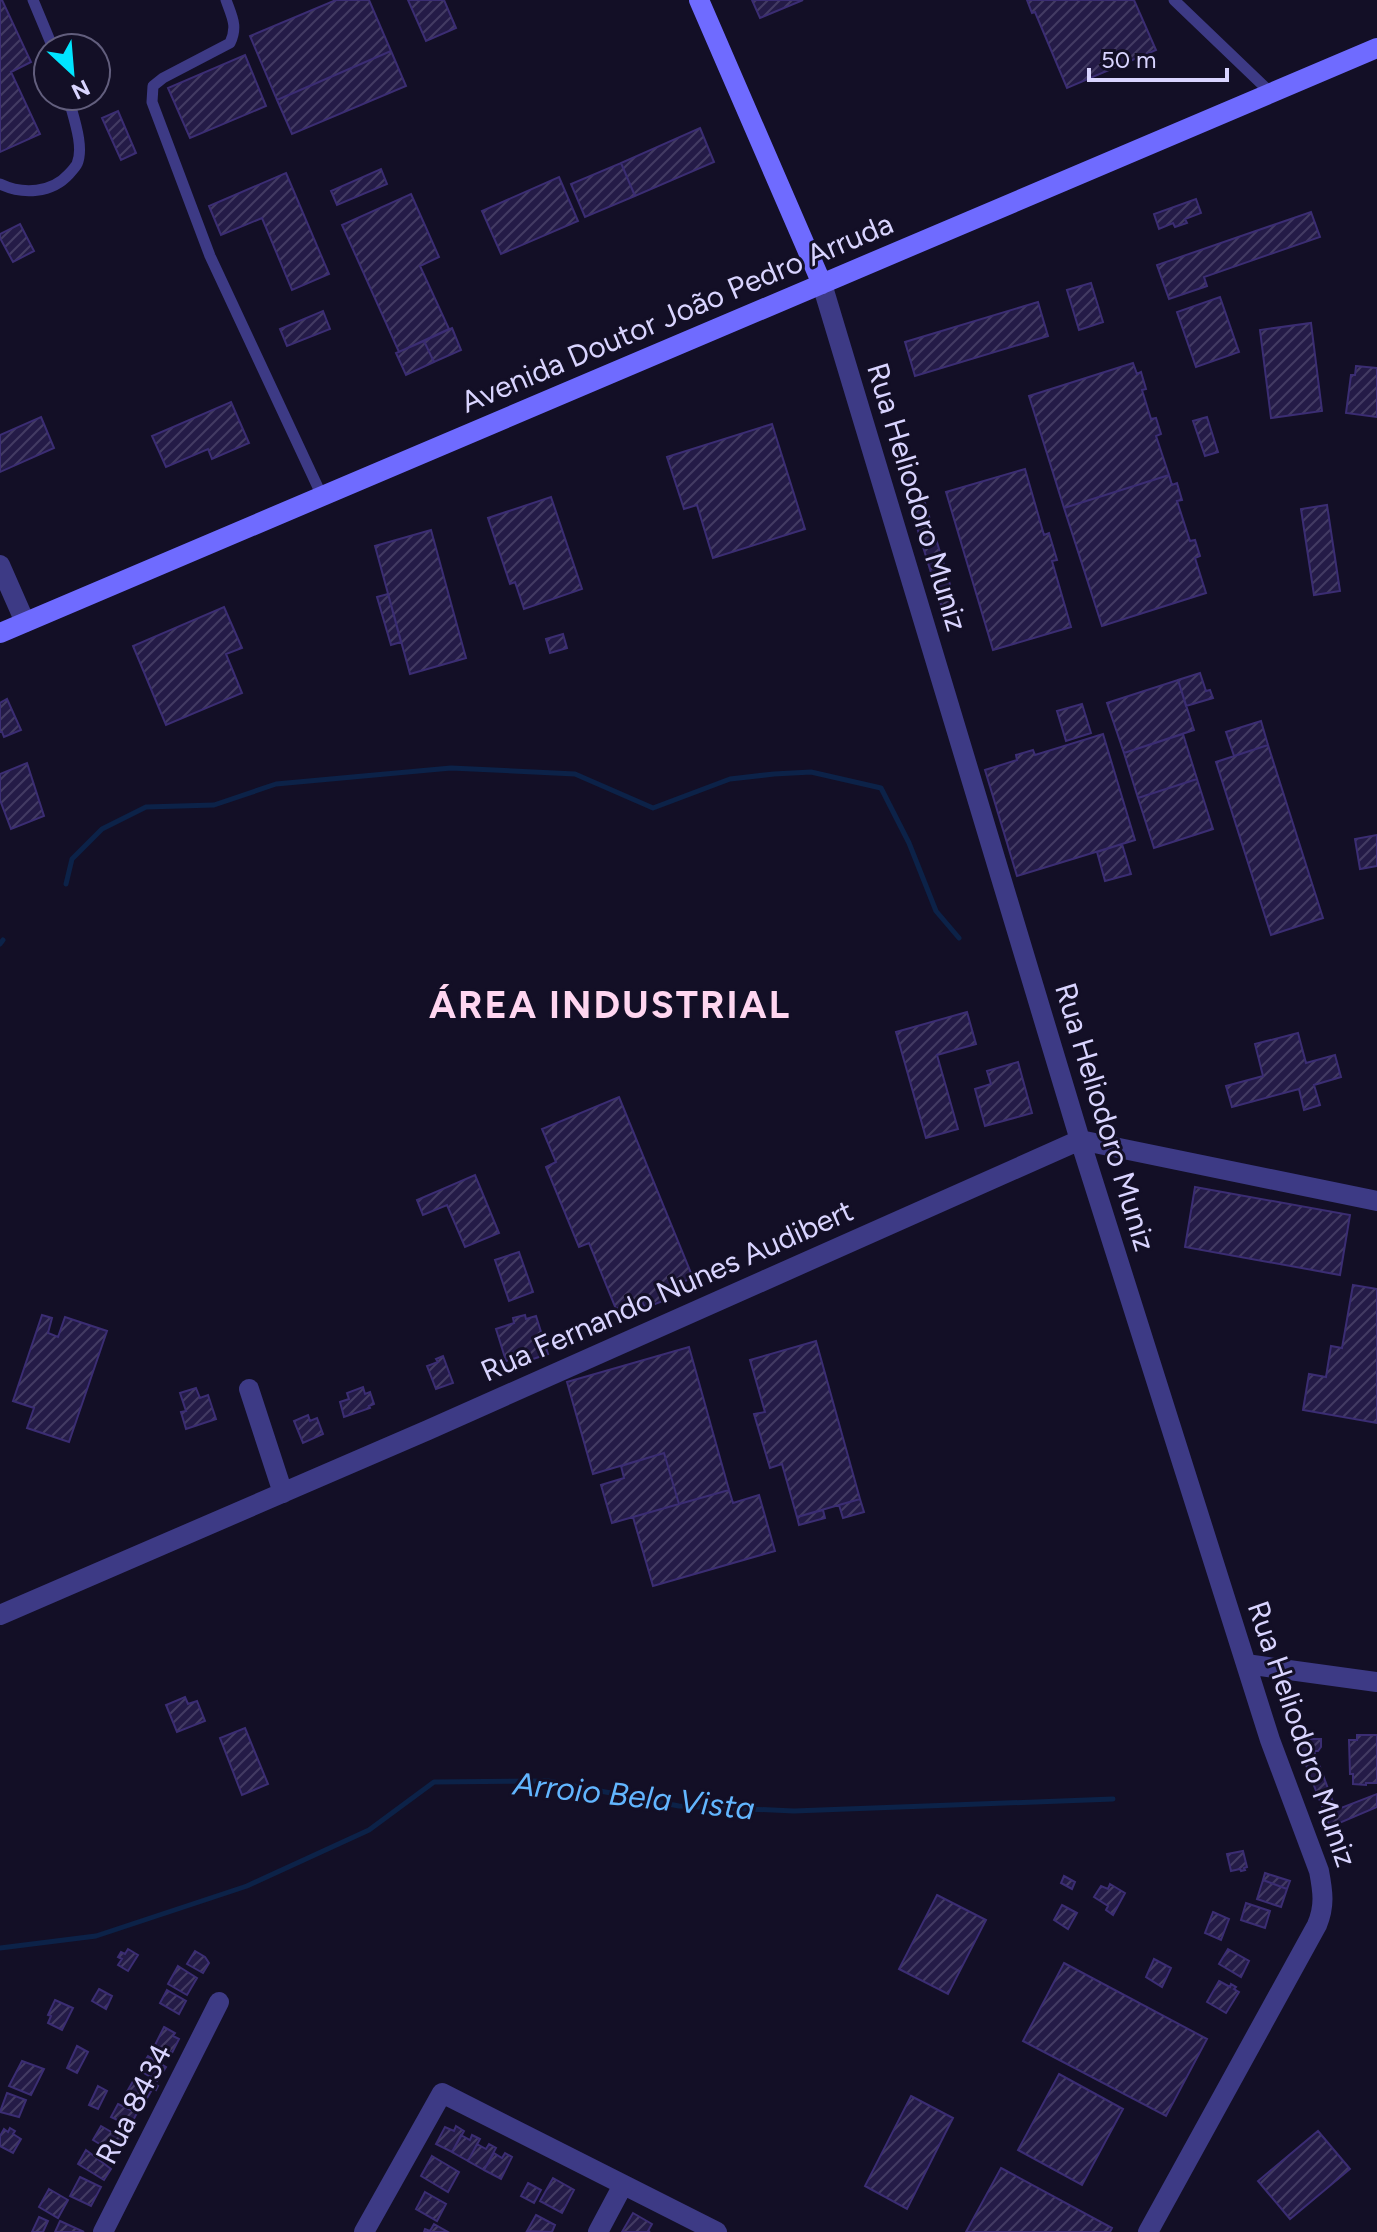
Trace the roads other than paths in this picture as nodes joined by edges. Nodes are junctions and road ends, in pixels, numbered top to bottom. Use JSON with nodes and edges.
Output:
{"nodes":[{"id":1,"x":33,"y":0,"type":"edge"},
{"id":2,"x":226,"y":0,"type":"edge"},
{"id":3,"x":699,"y":0,"type":"edge"},
{"id":4,"x":1174,"y":0,"type":"edge"},
{"id":5,"x":46,"y":32,"type":"edge"},
{"id":6,"x":1377,"y":48,"type":"edge"},
{"id":7,"x":1271,"y":93,"type":"junction"},
{"id":8,"x":72,"y":112,"type":"edge"},
{"id":9,"x":0,"y":184,"type":"edge"},
{"id":10,"x":822,"y":284,"type":"junction"},
{"id":11,"x":322,"y":496,"type":"junction"},
{"id":12,"x":0,"y":565,"type":"edge"},
{"id":13,"x":25,"y":622,"type":"junction"},
{"id":14,"x":0,"y":633,"type":"edge"},
{"id":15,"x":1080,"y":1140,"type":"junction"},
{"id":16,"x":1377,"y":1201,"type":"edge"},
{"id":17,"x":249,"y":1389,"type":"dead end"},
{"id":18,"x":283,"y":1493,"type":"junction"},
{"id":19,"x":0,"y":1615,"type":"edge"},
{"id":20,"x":1246,"y":1664,"type":"junction"},
{"id":21,"x":1377,"y":1682,"type":"edge"},
{"id":22,"x":219,"y":2002,"type":"dead end"},
{"id":23,"x":623,"y":2185,"type":"junction"},
{"id":24,"x":103,"y":2232,"type":"edge"},
{"id":25,"x":364,"y":2232,"type":"edge"},
{"id":26,"x":598,"y":2232,"type":"edge"},
{"id":27,"x":717,"y":2232,"type":"edge"},
{"id":28,"x":1148,"y":2232,"type":"edge"}],
"edges":[{"from":1,"to":5,"type":"lane"},
{"from":2,"to":11,"type":"lane"},
{"from":3,"to":10,"type":"main road","name":"Rua Heliodoro Muniz"},
{"from":4,"to":7,"type":"lane"},
{"from":6,"to":7,"type":"main road","name":"Avenida Doutor João Pedro Arruda"},
{"from":7,"to":10,"type":"main road","name":"Avenida Doutor João Pedro Arruda"},
{"from":8,"to":9,"type":"lane"},
{"from":10,"to":11,"type":"main road","name":"Avenida Doutor João Pedro Arruda"},
{"from":10,"to":15,"type":"street","name":"Rua Heliodoro Muniz"},
{"from":11,"to":13,"type":"main road","name":"Avenida Doutor João Pedro Arruda"},
{"from":12,"to":13,"type":"street"},
{"from":13,"to":14,"type":"main road","name":"Avenida Doutor João Pedro Arruda"},
{"from":15,"to":16,"type":"street"},
{"from":15,"to":18,"type":"street","name":"Rua Fernando Nunes Audibert"},
{"from":15,"to":20,"type":"street","name":"Rua Heliodoro Muniz"},
{"from":17,"to":18,"type":"street"},
{"from":18,"to":19,"type":"street","name":"Rua Fernando Nunes Audibert"},
{"from":20,"to":21,"type":"street"},
{"from":20,"to":28,"type":"street","name":"Rua Heliodoro Muniz"},
{"from":22,"to":24,"type":"street","name":"Rua 8434"},
{"from":23,"to":25,"type":"street"},
{"from":23,"to":26,"type":"street"},
{"from":23,"to":27,"type":"street"}]}
